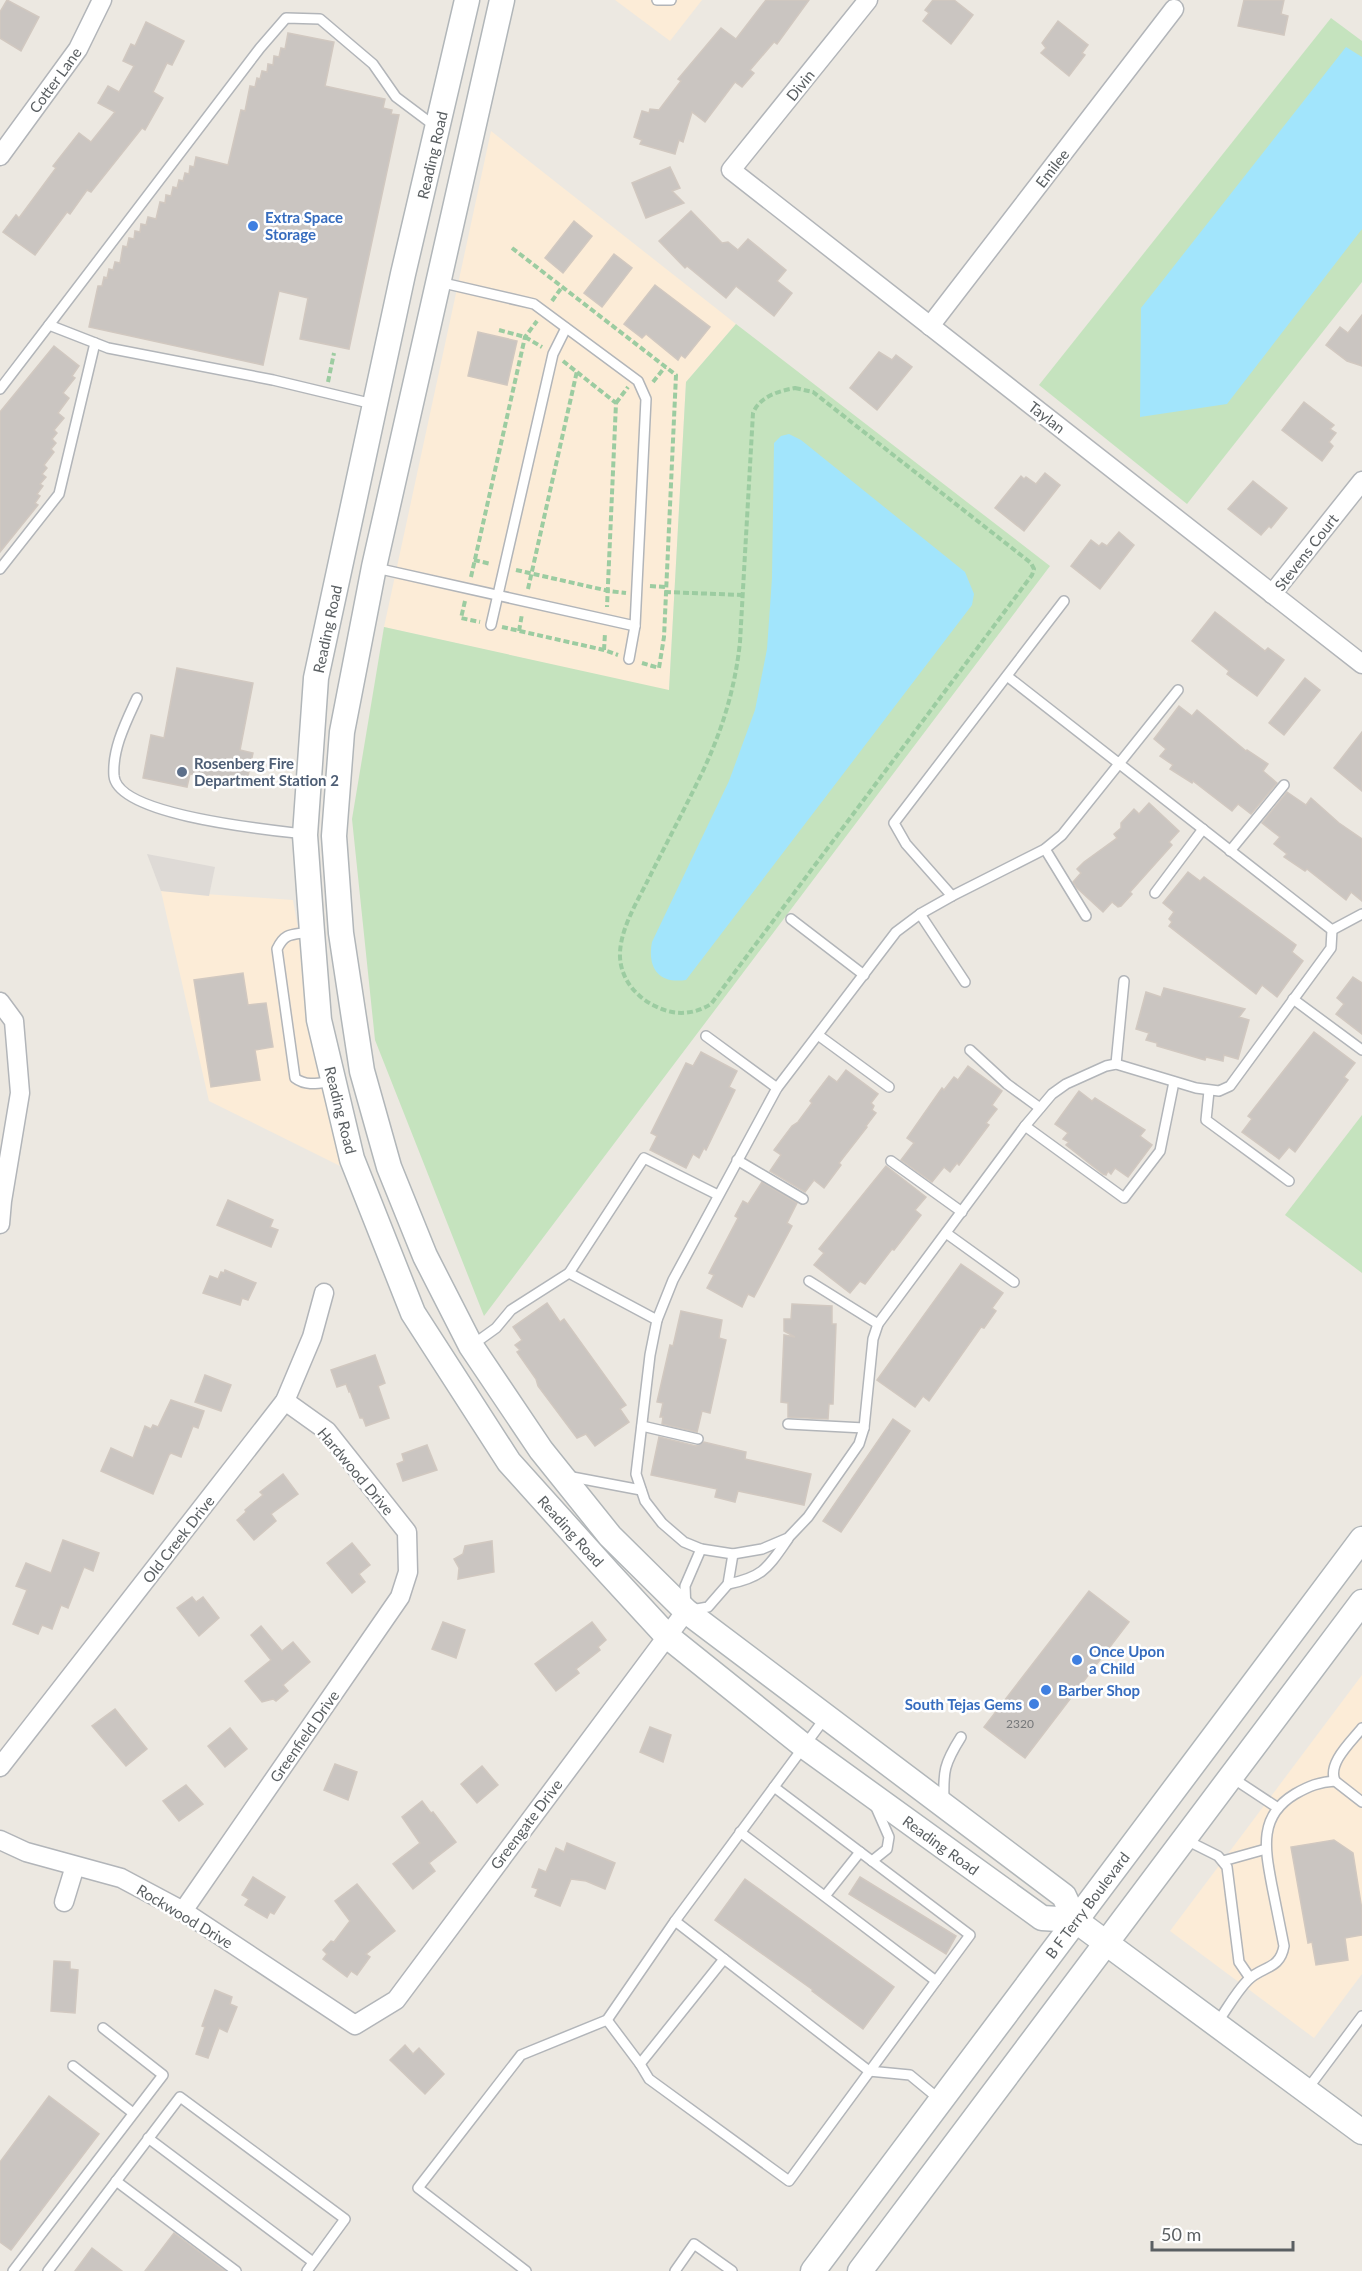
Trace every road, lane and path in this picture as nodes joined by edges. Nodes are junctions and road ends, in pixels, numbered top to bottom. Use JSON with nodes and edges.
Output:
{"nodes":[{"id":1,"x":102,"y":0,"type":"edge"},
{"id":2,"x":467,"y":0,"type":"edge"},
{"id":3,"x":502,"y":0,"type":"edge"},
{"id":4,"x":657,"y":0,"type":"edge"},
{"id":5,"x":671,"y":0,"type":"edge"},
{"id":6,"x":868,"y":0,"type":"edge"},
{"id":7,"x":1174,"y":9,"type":"dead end"},
{"id":8,"x":438,"y":129,"type":"junction"},
{"id":9,"x":0,"y":156,"type":"edge"},
{"id":10,"x":731,"y":170,"type":"joint"},
{"id":11,"x":403,"y":274,"type":"junction"},
{"id":12,"x":439,"y":282,"type":"junction"},
{"id":13,"x":562,"y":287,"type":"dead end"},
{"id":14,"x":544,"y":311,"type":"junction"},
{"id":15,"x":49,"y":325,"type":"junction"},
{"id":16,"x":930,"y":326,"type":"junction"},
{"id":17,"x":566,"y":328,"type":"junction"},
{"id":18,"x":499,"y":330,"type":"dead end"},
{"id":19,"x":525,"y":337,"type":"junction"},
{"id":20,"x":95,"y":343,"type":"junction"},
{"id":21,"x":334,"y":353,"type":"dead end"},
{"id":22,"x":553,"y":354,"type":"junction"},
{"id":23,"x":577,"y":371,"type":"junction"},
{"id":24,"x":0,"y":389,"type":"edge"},
{"id":25,"x":325,"y":393,"type":"junction"},
{"id":26,"x":375,"y":405,"type":"junction"},
{"id":27,"x":1362,"y":481,"type":"edge"},
{"id":28,"x":342,"y":560,"type":"junction"},
{"id":29,"x":474,"y":561,"type":"junction"},
{"id":30,"x":374,"y":567,"type":"junction"},
{"id":31,"x":504,"y":567,"type":"junction"},
{"id":32,"x":0,"y":569,"type":"edge"},
{"id":33,"x":532,"y":573,"type":"junction"},
{"id":34,"x":468,"y":588,"type":"junction"},
{"id":35,"x":609,"y":591,"type":"junction"},
{"id":36,"x":637,"y":591,"type":"junction"},
{"id":37,"x":1272,"y":594,"type":"junction"},
{"id":38,"x":498,"y":595,"type":"junction"},
{"id":39,"x":743,"y":595,"type":"junction"},
{"id":40,"x":1064,"y":601,"type":"dead end"},
{"id":41,"x":525,"y":602,"type":"junction"},
{"id":42,"x":606,"y":620,"type":"junction"},
{"id":43,"x":491,"y":625,"type":"junction"},
{"id":44,"x":635,"y":626,"type":"junction"},
{"id":45,"x":519,"y":631,"type":"junction"},
{"id":46,"x":604,"y":650,"type":"junction"},
{"id":47,"x":629,"y":659,"type":"junction"},
{"id":48,"x":1362,"y":664,"type":"edge"},
{"id":49,"x":659,"y":668,"type":"dead end"},
{"id":50,"x":1007,"y":676,"type":"junction"},
{"id":51,"x":1178,"y":690,"type":"dead end"},
{"id":52,"x":136,"y":698,"type":"dead end"},
{"id":53,"x":1119,"y":764,"type":"junction"},
{"id":54,"x":1284,"y":785,"type":"dead end"},
{"id":55,"x":1203,"y":829,"type":"junction"},
{"id":56,"x":305,"y":835,"type":"junction"},
{"id":57,"x":1045,"y":849,"type":"junction"},
{"id":58,"x":1230,"y":851,"type":"junction"},
{"id":59,"x":1155,"y":893,"type":"dead end"},
{"id":60,"x":952,"y":896,"type":"junction"},
{"id":61,"x":920,"y":914,"type":"junction"},
{"id":62,"x":1362,"y":914,"type":"edge"},
{"id":63,"x":1086,"y":916,"type":"dead end"},
{"id":64,"x":791,"y":919,"type":"dead end"},
{"id":65,"x":1332,"y":930,"type":"junction"},
{"id":66,"x":325,"y":943,"type":"junction"},
{"id":67,"x":864,"y":975,"type":"junction"},
{"id":68,"x":1124,"y":981,"type":"dead end"},
{"id":69,"x":965,"y":982,"type":"dead end"},
{"id":70,"x":1293,"y":999,"type":"junction"},
{"id":71,"x":0,"y":1002,"type":"edge"},
{"id":72,"x":706,"y":1035,"type":"dead end"},
{"id":73,"x":818,"y":1035,"type":"junction"},
{"id":74,"x":970,"y":1050,"type":"dead end"},
{"id":75,"x":1362,"y":1050,"type":"edge"},
{"id":76,"x":1116,"y":1064,"type":"junction"},
{"id":77,"x":333,"y":1081,"type":"junction"},
{"id":78,"x":1174,"y":1082,"type":"junction"},
{"id":79,"x":777,"y":1088,"type":"junction"},
{"id":80,"x":889,"y":1088,"type":"dead end"},
{"id":81,"x":1209,"y":1091,"type":"junction"},
{"id":82,"x":1040,"y":1108,"type":"junction"},
{"id":83,"x":1025,"y":1126,"type":"junction"},
{"id":84,"x":737,"y":1160,"type":"junction"},
{"id":85,"x":891,"y":1161,"type":"dead end"},
{"id":86,"x":1289,"y":1181,"type":"dead end"},
{"id":87,"x":718,"y":1195,"type":"junction"},
{"id":88,"x":803,"y":1199,"type":"dead end"},
{"id":89,"x":1,"y":1201,"type":"edge"},
{"id":90,"x":962,"y":1212,"type":"junction"},
{"id":91,"x":0,"y":1224,"type":"edge"},
{"id":92,"x":946,"y":1233,"type":"junction"},
{"id":93,"x":568,"y":1273,"type":"junction"},
{"id":94,"x":808,"y":1281,"type":"dead end"},
{"id":95,"x":1014,"y":1282,"type":"dead end"},
{"id":96,"x":324,"y":1293,"type":"dead end"},
{"id":97,"x":657,"y":1320,"type":"junction"},
{"id":98,"x":878,"y":1324,"type":"junction"},
{"id":99,"x":471,"y":1346,"type":"junction"},
{"id":100,"x":285,"y":1401,"type":"junction"},
{"id":101,"x":788,"y":1424,"type":"dead end"},
{"id":102,"x":642,"y":1426,"type":"junction"},
{"id":103,"x":864,"y":1428,"type":"junction"},
{"id":104,"x":698,"y":1439,"type":"dead end"},
{"id":105,"x":559,"y":1474,"type":"junction"},
{"id":106,"x":641,"y":1490,"type":"junction"},
{"id":107,"x":788,"y":1538,"type":"junction"},
{"id":108,"x":1362,"y":1539,"type":"edge"},
{"id":109,"x":701,"y":1549,"type":"junction"},
{"id":110,"x":407,"y":1554,"type":"joint"},
{"id":111,"x":734,"y":1554,"type":"junction"},
{"id":112,"x":728,"y":1584,"type":"junction"},
{"id":113,"x":1362,"y":1602,"type":"edge"},
{"id":114,"x":686,"y":1611,"type":"junction"},
{"id":115,"x":667,"y":1636,"type":"junction"},
{"id":116,"x":826,"y":1717,"type":"junction"},
{"id":117,"x":1362,"y":1728,"type":"edge"},
{"id":118,"x":961,"y":1737,"type":"dead end"},
{"id":119,"x":804,"y":1746,"type":"junction"},
{"id":120,"x":0,"y":1767,"type":"edge"},
{"id":121,"x":1231,"y":1777,"type":"junction"},
{"id":122,"x":1335,"y":1781,"type":"junction"},
{"id":123,"x":774,"y":1786,"type":"junction"},
{"id":124,"x":871,"y":1794,"type":"junction"},
{"id":125,"x":1362,"y":1803,"type":"edge"},
{"id":126,"x":944,"y":1806,"type":"junction"},
{"id":127,"x":1278,"y":1808,"type":"junction"},
{"id":128,"x":740,"y":1832,"type":"junction"},
{"id":129,"x":1185,"y":1839,"type":"junction"},
{"id":130,"x":0,"y":1840,"type":"edge"},
{"id":131,"x":1266,"y":1849,"type":"junction"},
{"id":132,"x":860,"y":1852,"type":"junction"},
{"id":133,"x":873,"y":1861,"type":"junction"},
{"id":134,"x":1224,"y":1861,"type":"junction"},
{"id":135,"x":75,"y":1866,"type":"junction"},
{"id":136,"x":825,"y":1896,"type":"junction"},
{"id":137,"x":64,"y":1902,"type":"dead end"},
{"id":138,"x":183,"y":1911,"type":"junction"},
{"id":139,"x":1075,"y":1920,"type":"junction"},
{"id":140,"x":675,"y":1921,"type":"junction"},
{"id":141,"x":1106,"y":1943,"type":"junction"},
{"id":142,"x":724,"y":1959,"type":"junction"},
{"id":143,"x":1250,"y":1978,"type":"junction"},
{"id":144,"x":936,"y":1981,"type":"junction"},
{"id":145,"x":607,"y":2020,"type":"junction"},
{"id":146,"x":1361,"y":2021,"type":"edge"},
{"id":147,"x":355,"y":2025,"type":"joint"},
{"id":148,"x":1216,"y":2025,"type":"junction"},
{"id":149,"x":103,"y":2028,"type":"dead end"},
{"id":150,"x":640,"y":2064,"type":"junction"},
{"id":151,"x":73,"y":2066,"type":"dead end"},
{"id":152,"x":869,"y":2071,"type":"junction"},
{"id":153,"x":1306,"y":2092,"type":"junction"},
{"id":154,"x":941,"y":2100,"type":"junction"},
{"id":155,"x":133,"y":2113,"type":"junction"},
{"id":156,"x":1362,"y":2132,"type":"edge"},
{"id":157,"x":148,"y":2138,"type":"junction"},
{"id":158,"x":116,"y":2181,"type":"junction"},
{"id":159,"x":313,"y":2262,"type":"junction"},
{"id":160,"x":13,"y":2271,"type":"edge"},
{"id":161,"x":48,"y":2271,"type":"edge"},
{"id":162,"x":237,"y":2271,"type":"edge"},
{"id":163,"x":307,"y":2271,"type":"edge"},
{"id":164,"x":526,"y":2271,"type":"edge"},
{"id":165,"x":675,"y":2271,"type":"edge"},
{"id":166,"x":732,"y":2271,"type":"edge"},
{"id":167,"x":813,"y":2271,"type":"edge"},
{"id":168,"x":860,"y":2271,"type":"edge"}],
"edges":[{"from":1,"to":9,"type":"street","name":"Cotter Lane"},
{"from":2,"to":8,"type":"main road","name":"Reading Road"},
{"from":3,"to":12,"type":"main road","name":"Reading Road"},
{"from":4,"to":5,"type":"lane"},
{"from":6,"to":10,"type":"street","name":"Divin"},
{"from":7,"to":16,"type":"street","name":"Emilee"},
{"from":8,"to":11,"type":"main road","name":"Reading Road"},
{"from":8,"to":15,"type":"lane"},
{"from":10,"to":16,"type":"street","name":"Taylan"},
{"from":11,"to":12,"type":"main road"},
{"from":11,"to":26,"type":"main road","name":"Reading Road"},
{"from":12,"to":14,"type":"lane"},
{"from":12,"to":30,"type":"main road","name":"Reading Road"},
{"from":13,"to":14,"type":"path"},
{"from":14,"to":17,"type":"lane"},
{"from":14,"to":19,"type":"path"},
{"from":15,"to":20,"type":"lane"},
{"from":15,"to":24,"type":"lane"},
{"from":16,"to":37,"type":"street","name":"Taylan"},
{"from":17,"to":22,"type":"lane"},
{"from":17,"to":36,"type":"lane"},
{"from":18,"to":19,"type":"path"},
{"from":19,"to":22,"type":"path"},
{"from":19,"to":29,"type":"path"},
{"from":20,"to":25,"type":"lane"},
{"from":20,"to":32,"type":"lane"},
{"from":21,"to":25,"type":"path"},
{"from":22,"to":23,"type":"path"},
{"from":22,"to":31,"type":"lane"},
{"from":23,"to":33,"type":"path"},
{"from":23,"to":35,"type":"path"},
{"from":25,"to":26,"type":"lane"},
{"from":26,"to":28,"type":"main road","name":"Reading Road"},
{"from":27,"to":37,"type":"street","name":"Stevens Court"},
{"from":28,"to":30,"type":"main road"},
{"from":28,"to":56,"type":"main road","name":"Reading Road"},
{"from":29,"to":31,"type":"path"},
{"from":29,"to":34,"type":"path"},
{"from":30,"to":34,"type":"lane"},
{"from":30,"to":66,"type":"main road","name":"Reading Road"},
{"from":31,"to":33,"type":"path"},
{"from":31,"to":38,"type":"lane"},
{"from":33,"to":35,"type":"path"},
{"from":33,"to":41,"type":"path"},
{"from":34,"to":38,"type":"lane"},
{"from":34,"to":43,"type":"path"},
{"from":35,"to":36,"type":"path"},
{"from":35,"to":42,"type":"path"},
{"from":36,"to":39,"type":"path"},
{"from":36,"to":44,"type":"lane"},
{"from":37,"to":48,"type":"street","name":"Taylan"},
{"from":38,"to":41,"type":"lane"},
{"from":38,"to":43,"type":"lane"},
{"from":39,"to":39,"type":"path"},
{"from":40,"to":50,"type":"lane"},
{"from":41,"to":42,"type":"lane"},
{"from":41,"to":45,"type":"path"},
{"from":42,"to":44,"type":"lane"},
{"from":42,"to":46,"type":"path"},
{"from":43,"to":45,"type":"path"},
{"from":44,"to":47,"type":"lane"},
{"from":45,"to":46,"type":"path"},
{"from":46,"to":47,"type":"path"},
{"from":47,"to":49,"type":"path"},
{"from":50,"to":53,"type":"lane"},
{"from":50,"to":60,"type":"lane"},
{"from":51,"to":53,"type":"lane"},
{"from":52,"to":56,"type":"lane"},
{"from":53,"to":55,"type":"lane"},
{"from":53,"to":57,"type":"lane"},
{"from":54,"to":58,"type":"lane"},
{"from":55,"to":58,"type":"lane"},
{"from":55,"to":59,"type":"lane"},
{"from":56,"to":66,"type":"main road","name":"Reading Road"},
{"from":57,"to":60,"type":"lane"},
{"from":57,"to":63,"type":"lane"},
{"from":58,"to":65,"type":"lane"},
{"from":60,"to":61,"type":"lane"},
{"from":61,"to":67,"type":"lane"},
{"from":61,"to":69,"type":"lane"},
{"from":62,"to":65,"type":"lane"},
{"from":64,"to":67,"type":"lane"},
{"from":65,"to":70,"type":"lane"},
{"from":66,"to":77,"type":"main road","name":"Reading Road"},
{"from":66,"to":77,"type":"lane"},
{"from":66,"to":99,"type":"main road","name":"Reading Road"},
{"from":67,"to":73,"type":"lane"},
{"from":68,"to":76,"type":"lane"},
{"from":70,"to":75,"type":"lane"},
{"from":70,"to":81,"type":"lane"},
{"from":71,"to":89,"type":"street"},
{"from":72,"to":79,"type":"lane"},
{"from":73,"to":79,"type":"lane"},
{"from":73,"to":80,"type":"lane"},
{"from":74,"to":82,"type":"lane"},
{"from":76,"to":78,"type":"lane"},
{"from":76,"to":82,"type":"lane"},
{"from":77,"to":115,"type":"main road","name":"Reading Road"},
{"from":78,"to":81,"type":"lane"},
{"from":78,"to":83,"type":"lane"},
{"from":79,"to":84,"type":"lane"},
{"from":81,"to":86,"type":"lane"},
{"from":82,"to":83,"type":"lane"},
{"from":83,"to":90,"type":"lane"},
{"from":84,"to":87,"type":"lane"},
{"from":84,"to":88,"type":"lane"},
{"from":85,"to":90,"type":"lane"},
{"from":87,"to":93,"type":"lane"},
{"from":87,"to":97,"type":"lane"},
{"from":89,"to":91,"type":"street"},
{"from":90,"to":92,"type":"lane"},
{"from":92,"to":95,"type":"lane"},
{"from":92,"to":98,"type":"lane"},
{"from":93,"to":97,"type":"lane"},
{"from":93,"to":99,"type":"lane"},
{"from":94,"to":98,"type":"lane"},
{"from":96,"to":100,"type":"street","name":"Old Creek Drive"},
{"from":97,"to":102,"type":"lane"},
{"from":98,"to":103,"type":"lane"},
{"from":99,"to":105,"type":"main road","name":"Reading Road"},
{"from":100,"to":110,"type":"street","name":"Hardwood Drive"},
{"from":100,"to":120,"type":"street","name":"Old Creek Drive"},
{"from":101,"to":103,"type":"lane"},
{"from":102,"to":104,"type":"lane"},
{"from":102,"to":106,"type":"lane"},
{"from":103,"to":107,"type":"lane"},
{"from":105,"to":106,"type":"lane"},
{"from":105,"to":114,"type":"main road","name":"Reading Road"},
{"from":106,"to":109,"type":"lane"},
{"from":107,"to":111,"type":"lane"},
{"from":107,"to":112,"type":"lane"},
{"from":108,"to":139,"type":"main road","name":"B F Terry Boulevard"},
{"from":109,"to":111,"type":"lane"},
{"from":109,"to":114,"type":"lane"},
{"from":110,"to":138,"type":"street","name":"Greenfield Drive"},
{"from":111,"to":112,"type":"lane"},
{"from":112,"to":114,"type":"lane"},
{"from":113,"to":121,"type":"main road"},
{"from":114,"to":115,"type":"street","name":"Greengate Drive"},
{"from":114,"to":116,"type":"main road","name":"Reading Road"},
{"from":115,"to":119,"type":"main road","name":"Reading Road"},
{"from":115,"to":147,"type":"street","name":"Greengate Drive"},
{"from":116,"to":119,"type":"lane"},
{"from":116,"to":126,"type":"main road","name":"Reading Road"},
{"from":117,"to":122,"type":"lane"},
{"from":118,"to":126,"type":"lane"},
{"from":119,"to":123,"type":"lane"},
{"from":119,"to":124,"type":"main road","name":"Reading Road"},
{"from":121,"to":127,"type":"lane"},
{"from":121,"to":129,"type":"main road"},
{"from":122,"to":125,"type":"lane"},
{"from":122,"to":127,"type":"lane"},
{"from":123,"to":128,"type":"lane"},
{"from":123,"to":132,"type":"lane"},
{"from":124,"to":133,"type":"lane"},
{"from":124,"to":139,"type":"main road","name":"Reading Road"},
{"from":126,"to":139,"type":"main road","name":"Reading Road"},
{"from":127,"to":131,"type":"lane"},
{"from":128,"to":136,"type":"lane"},
{"from":128,"to":140,"type":"lane"},
{"from":129,"to":134,"type":"lane"},
{"from":129,"to":141,"type":"main road"},
{"from":130,"to":135,"type":"street","name":"Rockwood Drive"},
{"from":131,"to":134,"type":"lane"},
{"from":131,"to":143,"type":"lane"},
{"from":132,"to":133,"type":"lane"},
{"from":132,"to":136,"type":"lane"},
{"from":133,"to":144,"type":"lane"},
{"from":134,"to":143,"type":"lane"},
{"from":135,"to":137,"type":"street"},
{"from":135,"to":138,"type":"street","name":"Rockwood Drive"},
{"from":136,"to":144,"type":"lane"},
{"from":138,"to":147,"type":"street","name":"Rockwood Drive"},
{"from":139,"to":141,"type":"main road","name":"Reading Road"},
{"from":139,"to":154,"type":"main road","name":"B F Terry Boulevard"},
{"from":140,"to":142,"type":"lane"},
{"from":140,"to":145,"type":"lane"},
{"from":141,"to":148,"type":"main road","name":"Reading Road"},
{"from":141,"to":168,"type":"main road"},
{"from":142,"to":150,"type":"lane"},
{"from":142,"to":152,"type":"lane"},
{"from":143,"to":148,"type":"lane"},
{"from":144,"to":152,"type":"lane"},
{"from":145,"to":150,"type":"lane"},
{"from":145,"to":164,"type":"lane"},
{"from":146,"to":153,"type":"lane"},
{"from":148,"to":153,"type":"main road","name":"Reading Road"},
{"from":149,"to":155,"type":"lane"},
{"from":150,"to":152,"type":"lane"},
{"from":151,"to":155,"type":"lane"},
{"from":152,"to":154,"type":"lane"},
{"from":153,"to":156,"type":"main road","name":"Reading Road"},
{"from":154,"to":167,"type":"main road","name":"B F Terry Boulevard"},
{"from":155,"to":160,"type":"lane"},
{"from":157,"to":158,"type":"lane"},
{"from":157,"to":159,"type":"lane"},
{"from":157,"to":159,"type":"lane"},
{"from":158,"to":161,"type":"lane"},
{"from":158,"to":162,"type":"lane"},
{"from":159,"to":163,"type":"lane"},
{"from":165,"to":166,"type":"lane"}]}
